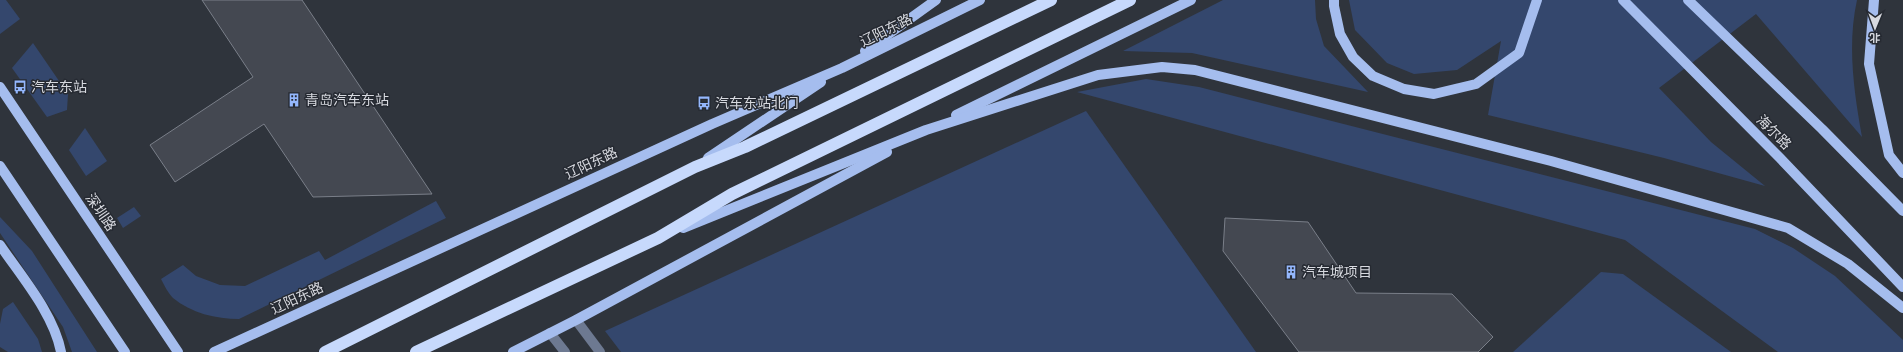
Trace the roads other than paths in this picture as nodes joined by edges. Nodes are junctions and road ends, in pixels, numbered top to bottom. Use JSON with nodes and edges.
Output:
{"nodes":[{"id":1,"x":936,"y":0,"type":"edge"},
{"id":2,"x":980,"y":0,"type":"edge"},
{"id":3,"x":1051,"y":0,"type":"edge"},
{"id":4,"x":1130,"y":0,"type":"edge"},
{"id":5,"x":1191,"y":0,"type":"edge"},
{"id":6,"x":1334,"y":0,"type":"edge"},
{"id":7,"x":1537,"y":0,"type":"edge"},
{"id":8,"x":1624,"y":0,"type":"edge"},
{"id":9,"x":1688,"y":0,"type":"edge"},
{"id":10,"x":1874,"y":0,"type":"edge"},
{"id":11,"x":842,"y":68,"type":"junction"},
{"id":12,"x":0,"y":87,"type":"edge"},
{"id":13,"x":926,"y":130,"type":"junction"},
{"id":14,"x":0,"y":166,"type":"edge"},
{"id":15,"x":695,"y":167,"type":"junction"},
{"id":16,"x":1903,"y":173,"type":"edge"},
{"id":17,"x":1903,"y":211,"type":"edge"},
{"id":18,"x":658,"y":238,"type":"junction"},
{"id":19,"x":0,"y":244,"type":"edge"},
{"id":20,"x":1903,"y":287,"type":"edge"},
{"id":21,"x":1903,"y":308,"type":"edge"},
{"id":22,"x":576,"y":320,"type":"junction"},
{"id":23,"x":550,"y":333,"type":"junction"},
{"id":24,"x":61,"y":352,"type":"edge"},
{"id":25,"x":125,"y":352,"type":"edge"},
{"id":26,"x":178,"y":352,"type":"edge"},
{"id":27,"x":214,"y":352,"type":"edge"},
{"id":28,"x":325,"y":352,"type":"edge"},
{"id":29,"x":416,"y":352,"type":"edge"},
{"id":30,"x":513,"y":352,"type":"edge"},
{"id":31,"x":565,"y":352,"type":"edge"},
{"id":32,"x":600,"y":352,"type":"edge"}],
"edges":[{"from":1,"to":11,"type":"main road"},
{"from":2,"to":11,"type":"main road","name":"辽阳东路"},
{"from":3,"to":15,"type":"highway"},
{"from":4,"to":18,"type":"highway"},
{"from":5,"to":13,"type":"main road"},
{"from":6,"to":7,"type":"main road"},
{"from":8,"to":20,"type":"main road","name":"海尔路"},
{"from":9,"to":17,"type":"main road"},
{"from":10,"to":16,"type":"main road"},
{"from":11,"to":15,"type":"main road"},
{"from":11,"to":27,"type":"main road","name":"辽阳东路"},
{"from":12,"to":26,"type":"main road","name":"深圳路"},
{"from":13,"to":18,"type":"main road"},
{"from":13,"to":21,"type":"main road"},
{"from":13,"to":22,"type":"main road"},
{"from":14,"to":25,"type":"main road"},
{"from":15,"to":28,"type":"highway"},
{"from":18,"to":29,"type":"highway"},
{"from":19,"to":24,"type":"main road"},
{"from":22,"to":23,"type":"main road"},
{"from":22,"to":32,"type":"street"},
{"from":23,"to":30,"type":"main road"},
{"from":23,"to":31,"type":"street"}]}
